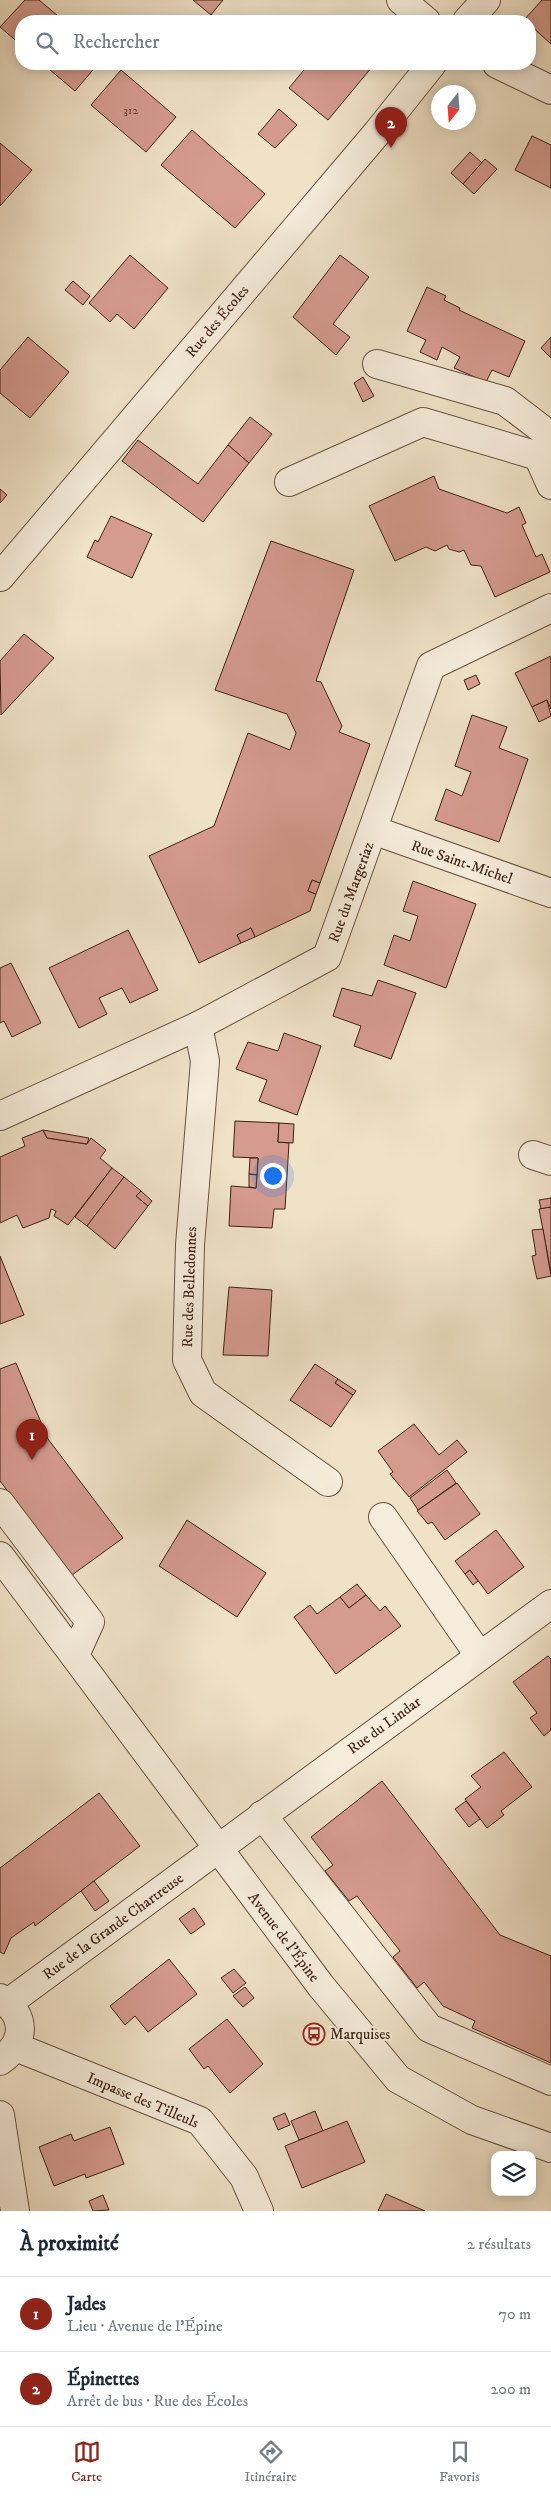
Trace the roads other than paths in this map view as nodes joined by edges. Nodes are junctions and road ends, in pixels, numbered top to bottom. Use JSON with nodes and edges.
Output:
{"nodes":[{"id":1,"x":401,"y":0,"type":"edge"},
{"id":2,"x":486,"y":0,"type":"edge"},
{"id":3,"x":419,"y":15,"type":"edge"},
{"id":4,"x":472,"y":15,"type":"edge"},
{"id":5,"x":427,"y":70,"type":"edge"},
{"id":6,"x":509,"y":70,"type":"edge"},
{"id":7,"x":551,"y":90,"type":"edge"},
{"id":8,"x":377,"y":364,"type":"dead end"},
{"id":9,"x":547,"y":445,"type":"edge"},
{"id":10,"x":289,"y":482,"type":"dead end"},
{"id":11,"x":551,"y":485,"type":"edge"},
{"id":12,"x":0,"y":577,"type":"edge"},
{"id":13,"x":551,"y":608,"type":"edge"},
{"id":14,"x":373,"y":830,"type":"junction"},
{"id":15,"x":551,"y":893,"type":"edge"},
{"id":16,"x":198,"y":1026,"type":"junction"},
{"id":17,"x":0,"y":1116,"type":"edge"},
{"id":18,"x":328,"y":1482,"type":"dead end"},
{"id":19,"x":0,"y":1503,"type":"edge"},
{"id":20,"x":383,"y":1517,"type":"dead end"},
{"id":21,"x":0,"y":1556,"type":"edge"},
{"id":22,"x":551,"y":1604,"type":"edge"},
{"id":23,"x":75,"y":1655,"type":"junction"},
{"id":24,"x":480,"y":1655,"type":"junction"},
{"id":25,"x":262,"y":1815,"type":"junction"},
{"id":26,"x":218,"y":1849,"type":"junction"},
{"id":27,"x":4,"y":2000,"type":"edge"},
{"id":28,"x":8,"y":2054,"type":"edge"},
{"id":29,"x":551,"y":2082,"type":"edge"},
{"id":30,"x":0,"y":2115,"type":"edge"},
{"id":31,"x":551,"y":2148,"type":"edge"},
{"id":32,"x":15,"y":2211,"type":"edge"},
{"id":33,"x":259,"y":2211,"type":"edge"}],
"edges":[{"from":1,"to":3,"type":"street"},
{"from":2,"to":4,"type":"street"},
{"from":5,"to":12,"type":"street","name":"Rue des Écoles"},
{"from":6,"to":7,"type":"street"},
{"from":8,"to":9,"type":"street"},
{"from":9,"to":10,"type":"street"},
{"from":9,"to":11,"type":"street"},
{"from":13,"to":14,"type":"street","name":"Rue du Margeriaz"},
{"from":14,"to":15,"type":"street","name":"Rue Saint-Michel"},
{"from":14,"to":16,"type":"street","name":"Rue du Margeriaz"},
{"from":16,"to":17,"type":"street","name":"Rue du Margeriaz"},
{"from":16,"to":18,"type":"street","name":"Rue des Belledonnes"},
{"from":19,"to":23,"type":"street"},
{"from":20,"to":24,"type":"street"},
{"from":21,"to":23,"type":"street","name":"Avenue de l'Épine"},
{"from":22,"to":24,"type":"street","name":"Rue du Lindar"},
{"from":23,"to":26,"type":"street","name":"Avenue de l'Épine"},
{"from":24,"to":25,"type":"street","name":"Rue du Lindar"},
{"from":25,"to":26,"type":"street","name":"Rue du Lindar"},
{"from":25,"to":29,"type":"street"},
{"from":26,"to":27,"type":"street","name":"Rue de la Grande Chartreuse"},
{"from":26,"to":31,"type":"street","name":"Avenue de l'Épine"},
{"from":27,"to":28,"type":"street","name":"Rue de la Grande Chartreuse"},
{"from":28,"to":33,"type":"street","name":"Impasse des Tilleuls"},
{"from":30,"to":32,"type":"street"}]}
